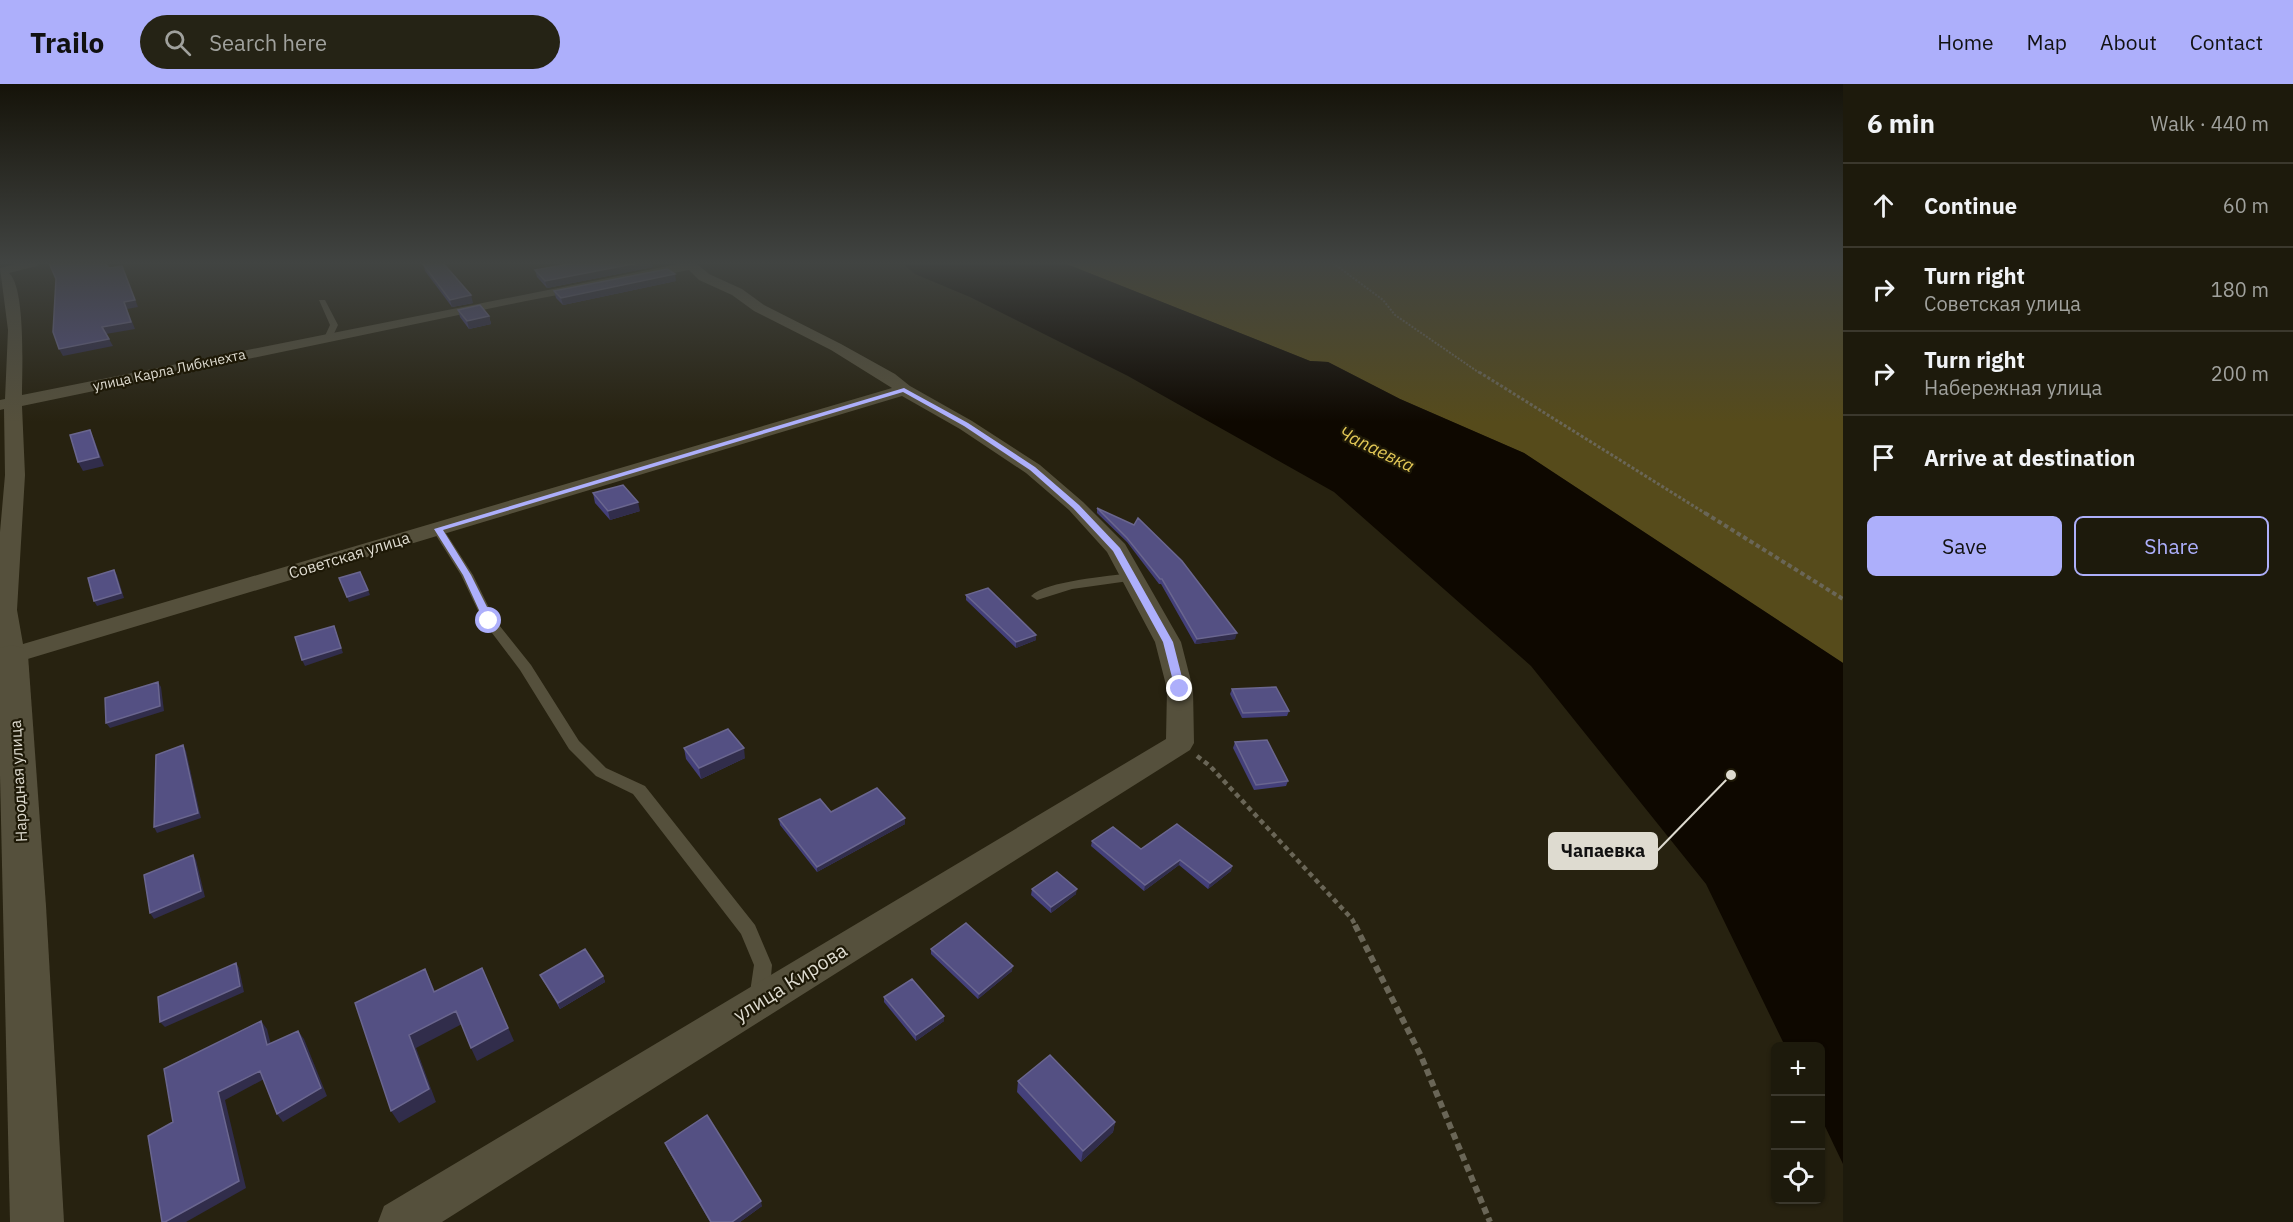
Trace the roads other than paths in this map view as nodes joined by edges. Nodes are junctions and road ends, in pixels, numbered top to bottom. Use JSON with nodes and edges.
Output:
{"nodes":[{"id":1,"x":14,"y":316,"type":"edge"},
{"id":2,"x":329,"y":316,"type":"edge"},
{"id":3,"x":434,"y":316,"type":"edge"},
{"id":4,"x":774,"y":316,"type":"edge"},
{"id":5,"x":328,"y":338,"type":"junction"},
{"id":6,"x":904,"y":390,"type":"junction"},
{"id":7,"x":6,"y":404,"type":"edge"},
{"id":8,"x":438,"y":529,"type":"junction"},
{"id":9,"x":1132,"y":577,"type":"junction"},
{"id":10,"x":1036,"y":596,"type":"dead end"},
{"id":11,"x":6,"y":657,"type":"edge"},
{"id":12,"x":759,"y":1001,"type":"junction"},
{"id":13,"x":37,"y":1222,"type":"edge"},
{"id":14,"x":400,"y":1222,"type":"edge"}],
"edges":[{"from":1,"to":7,"type":"street","name":"Народная улица"},
{"from":2,"to":5,"type":"lane"},
{"from":3,"to":5,"type":"street","name":"улица Карла Либкнехта"},
{"from":4,"to":6,"type":"street"},
{"from":5,"to":7,"type":"street","name":"улица Карла Либкнехта"},
{"from":6,"to":8,"type":"street","name":"Советская улица"},
{"from":6,"to":9,"type":"street"},
{"from":7,"to":11,"type":"street","name":"Народная улица"},
{"from":8,"to":11,"type":"street","name":"Советская улица"},
{"from":8,"to":12,"type":"lane"},
{"from":9,"to":10,"type":"lane"},
{"from":9,"to":12,"type":"street","name":"улица Кирова"},
{"from":11,"to":13,"type":"street","name":"Народная улица"},
{"from":12,"to":14,"type":"street","name":"улица Кирова"}]}
